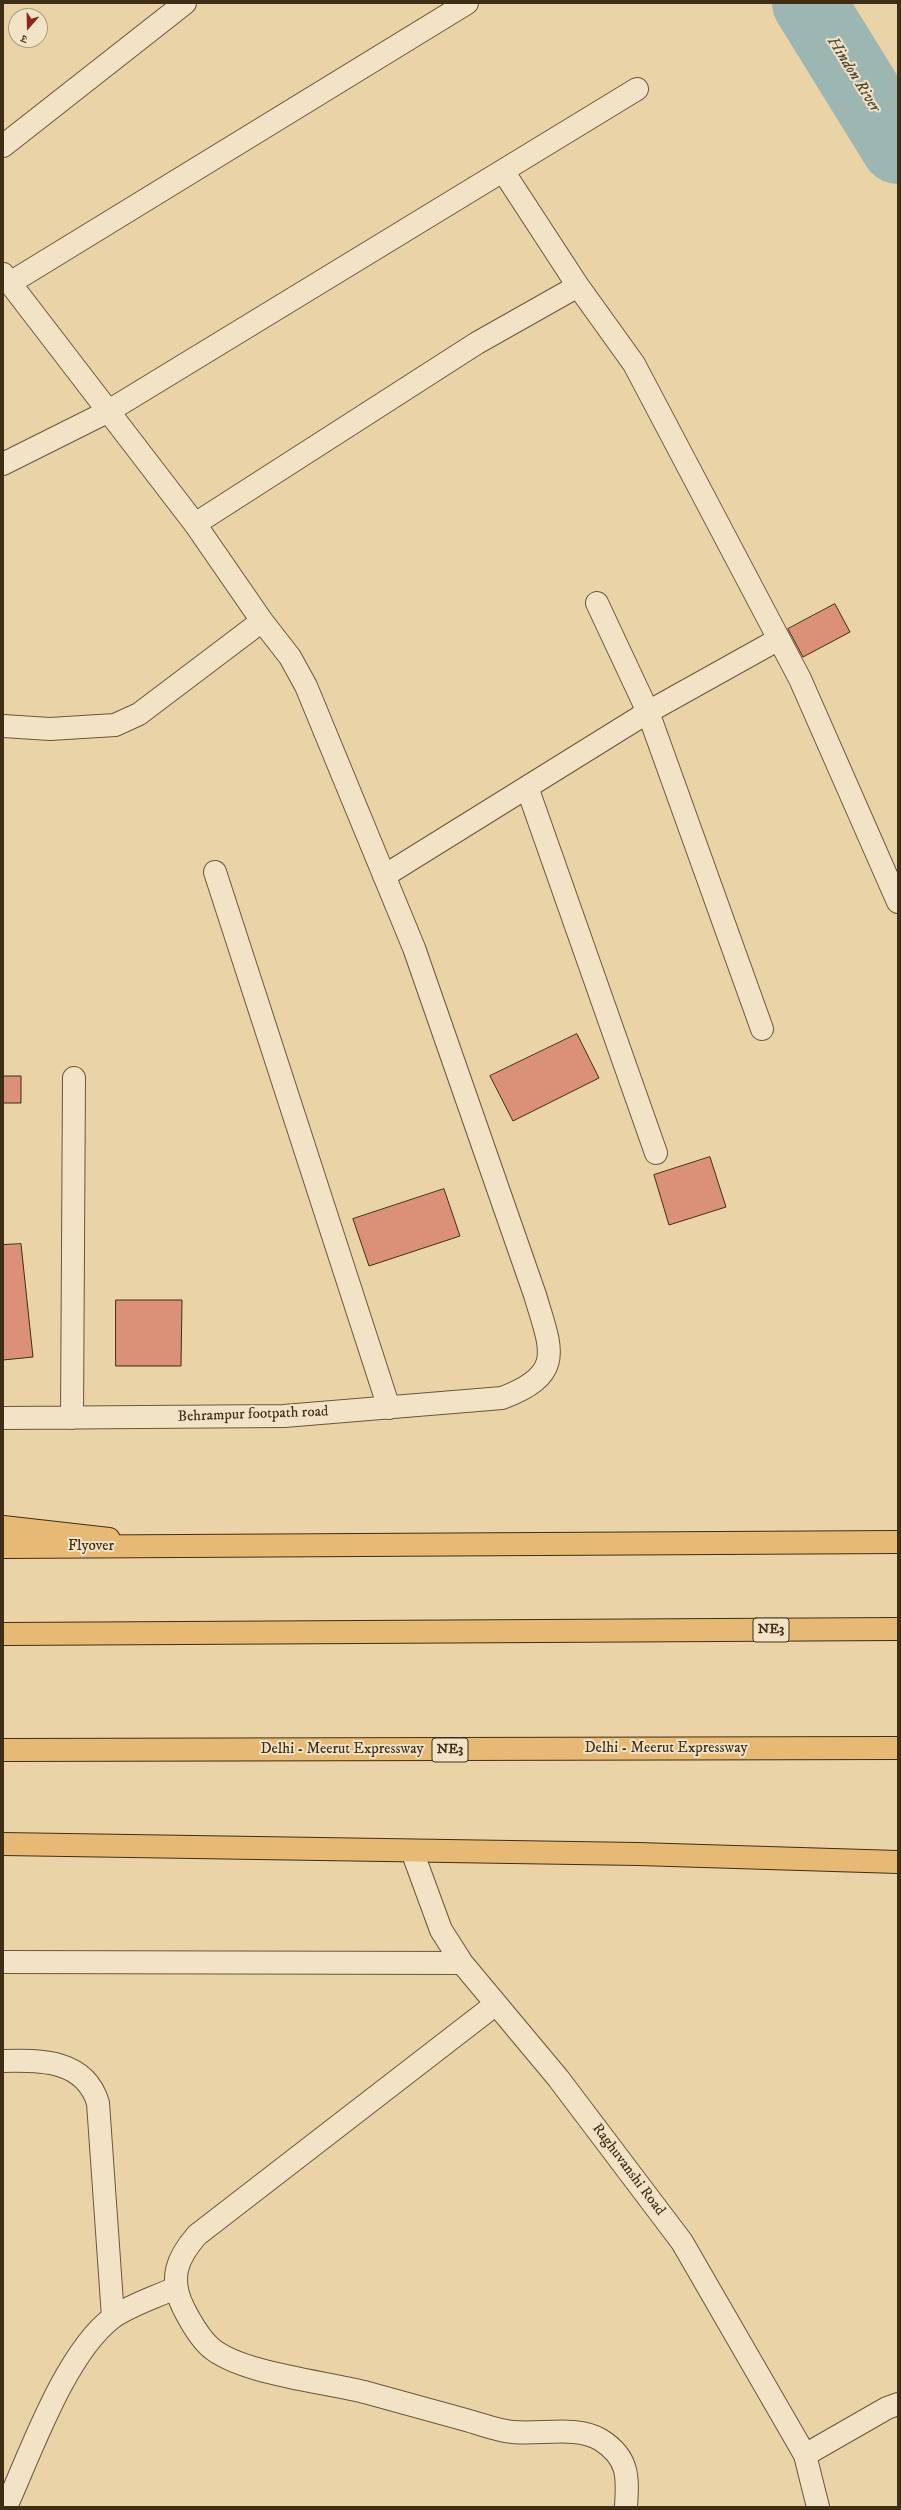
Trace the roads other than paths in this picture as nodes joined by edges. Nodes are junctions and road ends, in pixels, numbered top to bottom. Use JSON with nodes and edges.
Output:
{"nodes":[{"id":1,"x":185,"y":3,"type":"edge"},
{"id":2,"x":467,"y":3,"type":"edge"},
{"id":3,"x":636,"y":89,"type":"dead end"},
{"id":4,"x":3,"y":146,"type":"edge"},
{"id":5,"x":503,"y":171,"type":"junction"},
{"id":6,"x":6,"y":278,"type":"edge"},
{"id":7,"x":578,"y":286,"type":"junction"},
{"id":8,"x":107,"y":412,"type":"junction"},
{"id":9,"x":3,"y":464,"type":"edge"},
{"id":10,"x":195,"y":524,"type":"junction"},
{"id":11,"x":597,"y":603,"type":"dead end"},
{"id":12,"x":262,"y":621,"type":"junction"},
{"id":13,"x":779,"y":639,"type":"junction"},
{"id":14,"x":648,"y":712,"type":"junction"},
{"id":15,"x":3,"y":726,"type":"edge"},
{"id":16,"x":527,"y":787,"type":"junction"},
{"id":17,"x":215,"y":872,"type":"dead end"},
{"id":18,"x":384,"y":876,"type":"junction"},
{"id":19,"x":898,"y":902,"type":"edge"},
{"id":20,"x":762,"y":1029,"type":"dead end"},
{"id":21,"x":74,"y":1078,"type":"dead end"},
{"id":22,"x":656,"y":1153,"type":"dead end"},
{"id":23,"x":389,"y":1408,"type":"junction"},
{"id":24,"x":3,"y":1418,"type":"edge"},
{"id":25,"x":72,"y":1418,"type":"junction"},
{"id":26,"x":3,"y":1527,"type":"edge"},
{"id":27,"x":898,"y":1542,"type":"edge"},
{"id":28,"x":179,"y":1546,"type":"junction"},
{"id":29,"x":3,"y":1547,"type":"edge"},
{"id":30,"x":898,"y":1629,"type":"edge"},
{"id":31,"x":3,"y":1634,"type":"edge"},
{"id":32,"x":898,"y":1748,"type":"edge"},
{"id":33,"x":3,"y":1750,"type":"edge"},
{"id":34,"x":3,"y":1844,"type":"edge"},
{"id":35,"x":412,"y":1851,"type":"junction"},
{"id":36,"x":898,"y":1862,"type":"edge"},
{"id":37,"x":3,"y":1962,"type":"edge"},
{"id":38,"x":462,"y":1963,"type":"junction"},
{"id":39,"x":496,"y":2004,"type":"junction"},
{"id":40,"x":3,"y":2061,"type":"edge"},
{"id":41,"x":175,"y":2288,"type":"junction"},
{"id":42,"x":113,"y":2317,"type":"junction"},
{"id":43,"x":898,"y":2404,"type":"edge"},
{"id":44,"x":805,"y":2455,"type":"junction"},
{"id":45,"x":6,"y":2507,"type":"edge"},
{"id":46,"x":626,"y":2507,"type":"edge"},
{"id":47,"x":818,"y":2507,"type":"edge"}],
"edges":[{"from":1,"to":4,"type":"street"},
{"from":2,"to":6,"type":"street"},
{"from":3,"to":5,"type":"street"},
{"from":5,"to":7,"type":"street"},
{"from":5,"to":8,"type":"street"},
{"from":6,"to":8,"type":"street","name":"Behrampur footpath road"},
{"from":7,"to":10,"type":"street"},
{"from":7,"to":13,"type":"street"},
{"from":8,"to":9,"type":"street"},
{"from":8,"to":10,"type":"street","name":"Behrampur footpath road"},
{"from":10,"to":12,"type":"street","name":"Behrampur footpath road"},
{"from":11,"to":14,"type":"street"},
{"from":12,"to":15,"type":"street"},
{"from":12,"to":18,"type":"street","name":"Behrampur footpath road"},
{"from":13,"to":14,"type":"street"},
{"from":13,"to":19,"type":"street"},
{"from":14,"to":16,"type":"street"},
{"from":14,"to":20,"type":"street"},
{"from":16,"to":18,"type":"street"},
{"from":16,"to":22,"type":"street"},
{"from":17,"to":23,"type":"street"},
{"from":18,"to":23,"type":"street","name":"Behrampur footpath road"},
{"from":21,"to":25,"type":"street"},
{"from":23,"to":25,"type":"street","name":"Behrampur footpath road"},
{"from":24,"to":25,"type":"street","name":"Behrampur footpath road"},
{"from":26,"to":28,"type":"main road"},
{"from":27,"to":28,"type":"main road"},
{"from":28,"to":29,"type":"main road","name":"Flyover"},
{"from":30,"to":31,"type":"main road","number":"NE3"},
{"from":32,"to":33,"type":"main road","name":"Delhi - Meerut Expressway","number":"NE3"},
{"from":34,"to":35,"type":"main road"},
{"from":35,"to":36,"type":"main road"},
{"from":35,"to":38,"type":"street","name":"Raghuvanshi Road"},
{"from":37,"to":38,"type":"street"},
{"from":38,"to":39,"type":"street","name":"Raghuvanshi Road"},
{"from":39,"to":41,"type":"street"},
{"from":39,"to":44,"type":"street","name":"Raghuvanshi Road"},
{"from":40,"to":42,"type":"street"},
{"from":41,"to":42,"type":"street"},
{"from":41,"to":46,"type":"street"},
{"from":42,"to":45,"type":"street"},
{"from":43,"to":44,"type":"street"},
{"from":44,"to":47,"type":"street","name":"Raghuvanshi Road"}]}
